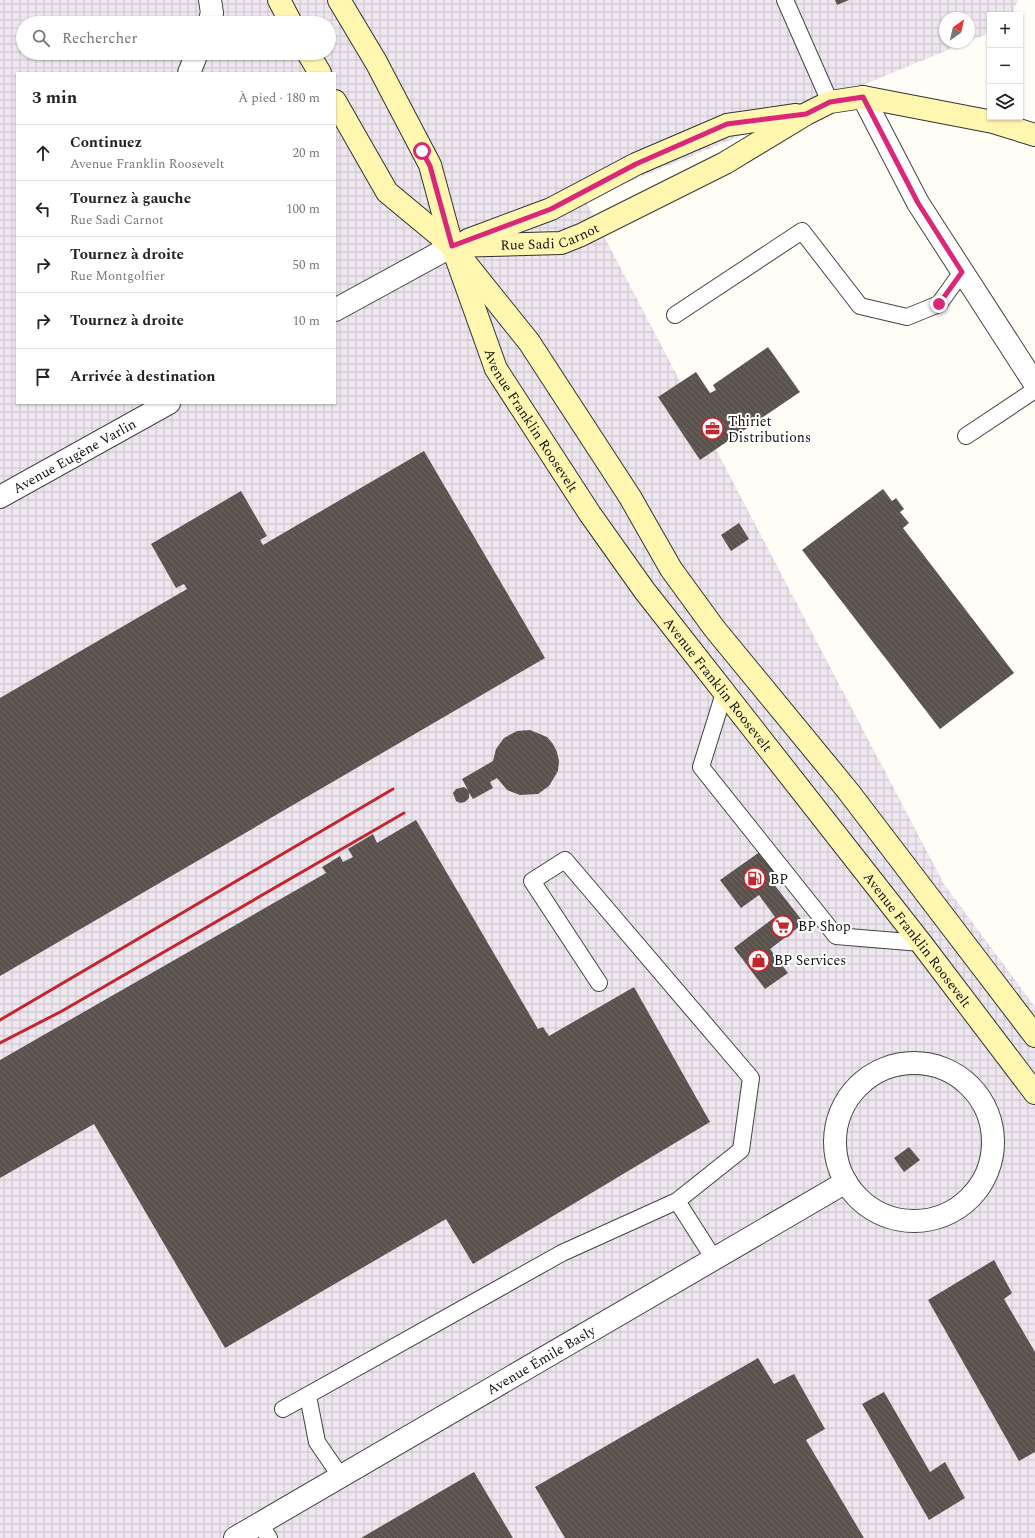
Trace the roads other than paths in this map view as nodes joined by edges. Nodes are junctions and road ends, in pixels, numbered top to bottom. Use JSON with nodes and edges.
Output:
{"nodes":[{"id":1,"x":210,"y":0,"type":"edge"},
{"id":2,"x":279,"y":0,"type":"edge"},
{"id":3,"x":339,"y":0,"type":"edge"},
{"id":4,"x":785,"y":0,"type":"edge"},
{"id":5,"x":211,"y":16,"type":"edge"},
{"id":6,"x":288,"y":16,"type":"edge"},
{"id":7,"x":194,"y":60,"type":"edge"},
{"id":8,"x":312,"y":60,"type":"edge"},
{"id":9,"x":189,"y":72,"type":"edge"},
{"id":10,"x":319,"y":72,"type":"edge"},
{"id":11,"x":863,"y":97,"type":"junction"},
{"id":12,"x":830,"y":102,"type":"junction"},
{"id":13,"x":336,"y":103,"type":"edge"},
{"id":14,"x":806,"y":114,"type":"junction"},
{"id":15,"x":1035,"y":135,"type":"edge"},
{"id":16,"x":452,"y":246,"type":"junction"},
{"id":17,"x":962,"y":272,"type":"junction"},
{"id":18,"x":336,"y":309,"type":"edge"},
{"id":19,"x":675,"y":315,"type":"dead end"},
{"id":20,"x":1035,"y":384,"type":"edge"},
{"id":21,"x":1035,"y":390,"type":"edge"},
{"id":22,"x":167,"y":404,"type":"edge"},
{"id":23,"x":966,"y":436,"type":"dead end"},
{"id":24,"x":0,"y":497,"type":"edge"},
{"id":25,"x":724,"y":693,"type":"junction"},
{"id":26,"x":921,"y":943,"type":"junction"},
{"id":27,"x":599,"y":983,"type":"dead end"},
{"id":28,"x":1035,"y":1036,"type":"edge"},
{"id":29,"x":1035,"y":1093,"type":"edge"},
{"id":30,"x":846,"y":1182,"type":"junction"},
{"id":31,"x":677,"y":1201,"type":"junction"},
{"id":32,"x":714,"y":1259,"type":"junction"},
{"id":33,"x":308,"y":1396,"type":"junction"},
{"id":34,"x":284,"y":1409,"type":"dead end"},
{"id":35,"x":341,"y":1477,"type":"junction"},
{"id":36,"x":265,"y":1531,"type":"edge"},
{"id":37,"x":235,"y":1538,"type":"edge"}],
"edges":[{"from":1,"to":5,"type":"street"},
{"from":2,"to":6,"type":"main road"},
{"from":3,"to":16,"type":"main road","name":"Avenue Franklin Roosevelt"},
{"from":4,"to":12,"type":"lane"},
{"from":7,"to":9,"type":"street"},
{"from":8,"to":10,"type":"main road"},
{"from":11,"to":12,"type":"main road","name":"Rue Sadi Carnot"},
{"from":11,"to":15,"type":"main road","name":"Rue Sadi Carnot"},
{"from":11,"to":17,"type":"street"},
{"from":12,"to":14,"type":"main road","name":"Rue Sadi Carnot"},
{"from":13,"to":16,"type":"main road","name":"Avenue Franklin Roosevelt"},
{"from":14,"to":16,"type":"main road","name":"Rue Sadi Carnot"},
{"from":14,"to":16,"type":"main road","name":"Rue Sadi Carnot"},
{"from":16,"to":18,"type":"street"},
{"from":16,"to":25,"type":"main road","name":"Avenue Franklin Roosevelt"},
{"from":16,"to":28,"type":"main road","name":"Avenue Franklin Roosevelt"},
{"from":17,"to":19,"type":"lane"},
{"from":17,"to":20,"type":"street"},
{"from":21,"to":23,"type":"lane"},
{"from":22,"to":24,"type":"street","name":"Avenue Eugène Varlin"},
{"from":25,"to":26,"type":"main road","name":"Avenue Franklin Roosevelt"},
{"from":25,"to":26,"type":"lane"},
{"from":26,"to":29,"type":"main road","name":"Avenue Franklin Roosevelt"},
{"from":27,"to":31,"type":"lane"},
{"from":30,"to":30,"type":"street"},
{"from":30,"to":32,"type":"street","name":"Avenue Émile Basly"},
{"from":31,"to":32,"type":"lane"},
{"from":31,"to":33,"type":"lane"},
{"from":32,"to":35,"type":"street","name":"Avenue Émile Basly"},
{"from":33,"to":34,"type":"lane"},
{"from":33,"to":35,"type":"lane"},
{"from":35,"to":36,"type":"street","name":"Avenue Émile Basly"},
{"from":36,"to":37,"type":"street","name":"Avenue Émile Basly"}]}
